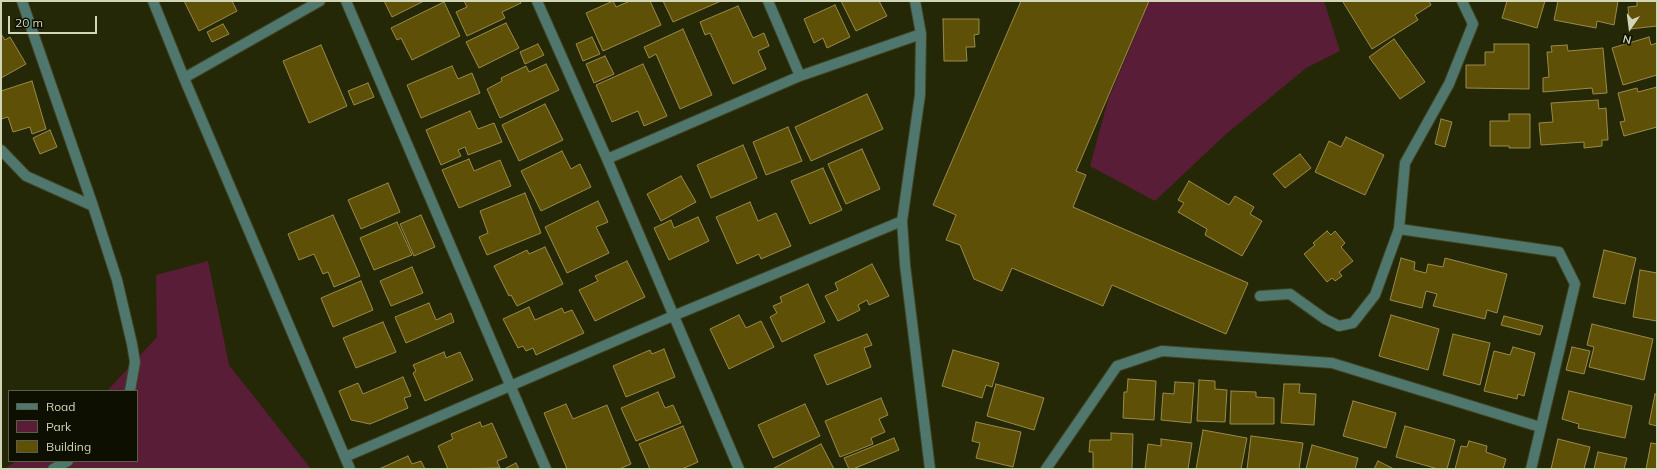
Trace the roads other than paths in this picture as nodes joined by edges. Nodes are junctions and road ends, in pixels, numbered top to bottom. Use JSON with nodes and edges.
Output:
{"nodes":[{"id":1,"x":22,"y":1,"type":"edge"},
{"id":2,"x":153,"y":1,"type":"edge"},
{"id":3,"x":320,"y":1,"type":"edge"},
{"id":4,"x":346,"y":1,"type":"edge"},
{"id":5,"x":537,"y":1,"type":"edge"},
{"id":6,"x":768,"y":1,"type":"edge"},
{"id":7,"x":915,"y":1,"type":"edge"},
{"id":8,"x":1462,"y":1,"type":"edge"},
{"id":9,"x":921,"y":34,"type":"junction"},
{"id":10,"x":800,"y":76,"type":"junction"},
{"id":11,"x":184,"y":78,"type":"junction"},
{"id":12,"x":1,"y":150,"type":"edge"},
{"id":13,"x":607,"y":159,"type":"junction"},
{"id":14,"x":93,"y":206,"type":"junction"},
{"id":15,"x":902,"y":222,"type":"junction"},
{"id":16,"x":1399,"y":228,"type":"junction"},
{"id":17,"x":1260,"y":296,"type":"dead end"},
{"id":18,"x":673,"y":316,"type":"junction"},
{"id":19,"x":511,"y":385,"type":"junction"},
{"id":20,"x":130,"y":390,"type":"edge"},
{"id":21,"x":1540,"y":427,"type":"junction"},
{"id":22,"x":345,"y":457,"type":"junction"},
{"id":23,"x":66,"y":462,"type":"edge"},
{"id":24,"x":53,"y":469,"type":"edge"},
{"id":25,"x":350,"y":469,"type":"edge"},
{"id":26,"x":546,"y":469,"type":"edge"},
{"id":27,"x":739,"y":469,"type":"edge"},
{"id":28,"x":930,"y":469,"type":"edge"},
{"id":29,"x":1046,"y":469,"type":"edge"},
{"id":30,"x":1531,"y":469,"type":"edge"}],
"edges":[{"from":1,"to":14,"type":"street"},
{"from":2,"to":11,"type":"street"},
{"from":3,"to":11,"type":"street"},
{"from":4,"to":19,"type":"street"},
{"from":5,"to":13,"type":"street"},
{"from":6,"to":10,"type":"street"},
{"from":7,"to":9,"type":"street"},
{"from":8,"to":16,"type":"street"},
{"from":9,"to":10,"type":"street"},
{"from":9,"to":15,"type":"street"},
{"from":10,"to":13,"type":"street"},
{"from":11,"to":22,"type":"street"},
{"from":12,"to":14,"type":"street"},
{"from":13,"to":18,"type":"street"},
{"from":14,"to":20,"type":"street"},
{"from":15,"to":18,"type":"street"},
{"from":15,"to":28,"type":"street"},
{"from":16,"to":17,"type":"street"},
{"from":16,"to":21,"type":"street"},
{"from":18,"to":19,"type":"street"},
{"from":18,"to":27,"type":"street"},
{"from":19,"to":22,"type":"street"},
{"from":19,"to":26,"type":"street"},
{"from":21,"to":29,"type":"street"},
{"from":21,"to":30,"type":"street"},
{"from":22,"to":25,"type":"street"},
{"from":23,"to":24,"type":"street"}]}
